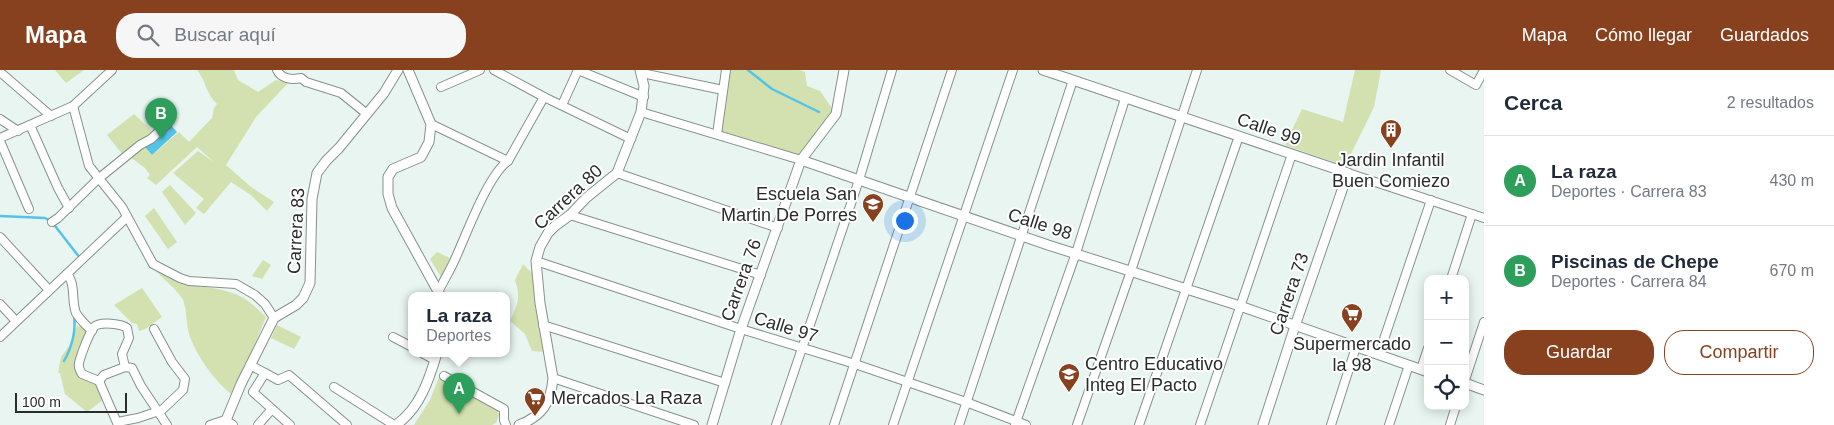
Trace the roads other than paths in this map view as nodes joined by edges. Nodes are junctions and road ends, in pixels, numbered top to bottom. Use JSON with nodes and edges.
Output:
{"nodes":[{"id":1,"x":112,"y":70,"type":"edge"},
{"id":2,"x":277,"y":70,"type":"edge"},
{"id":3,"x":398,"y":70,"type":"edge"},
{"id":4,"x":408,"y":70,"type":"edge"},
{"id":5,"x":480,"y":70,"type":"edge"},
{"id":6,"x":494,"y":70,"type":"edge"},
{"id":7,"x":578,"y":70,"type":"edge"},
{"id":8,"x":726,"y":70,"type":"edge"},
{"id":9,"x":844,"y":70,"type":"edge"},
{"id":10,"x":892,"y":70,"type":"edge"},
{"id":11,"x":952,"y":70,"type":"edge"},
{"id":12,"x":1013,"y":70,"type":"edge"},
{"id":13,"x":1043,"y":70,"type":"edge"},
{"id":14,"x":1197,"y":70,"type":"edge"},
{"id":15,"x":1450,"y":70,"type":"edge"},
{"id":16,"x":1484,"y":70,"type":"edge"},
{"id":17,"x":0,"y":72,"type":"edge"},
{"id":18,"x":641,"y":72,"type":"edge"},
{"id":19,"x":300,"y":74,"type":"edge"},
{"id":20,"x":1072,"y":80,"type":"junction"},
{"id":21,"x":442,"y":87,"type":"dead end"},
{"id":22,"x":723,"y":90,"type":"junction"},
{"id":23,"x":544,"y":97,"type":"junction"},
{"id":24,"x":644,"y":97,"type":"junction"},
{"id":25,"x":1125,"y":99,"type":"junction"},
{"id":26,"x":562,"y":105,"type":"junction"},
{"id":27,"x":73,"y":106,"type":"junction"},
{"id":28,"x":641,"y":112,"type":"junction"},
{"id":29,"x":367,"y":114,"type":"junction"},
{"id":30,"x":51,"y":116,"type":"junction"},
{"id":31,"x":1182,"y":117,"type":"junction"},
{"id":32,"x":0,"y":119,"type":"edge"},
{"id":33,"x":168,"y":123,"type":"dead end"},
{"id":34,"x":431,"y":124,"type":"junction"},
{"id":35,"x":30,"y":125,"type":"junction"},
{"id":36,"x":18,"y":130,"type":"junction"},
{"id":37,"x":717,"y":134,"type":"junction"},
{"id":38,"x":1239,"y":136,"type":"junction"},
{"id":39,"x":631,"y":139,"type":"junction"},
{"id":40,"x":0,"y":140,"type":"edge"},
{"id":41,"x":1292,"y":154,"type":"junction"},
{"id":42,"x":801,"y":160,"type":"junction"},
{"id":43,"x":508,"y":161,"type":"junction"},
{"id":44,"x":617,"y":173,"type":"junction"},
{"id":45,"x":1348,"y":173,"type":"junction"},
{"id":46,"x":98,"y":180,"type":"junction"},
{"id":47,"x":859,"y":180,"type":"junction"},
{"id":48,"x":910,"y":198,"type":"junction"},
{"id":49,"x":1431,"y":200,"type":"junction"},
{"id":50,"x":69,"y":208,"type":"junction"},
{"id":51,"x":29,"y":209,"type":"dead end"},
{"id":52,"x":1472,"y":214,"type":"junction"},
{"id":53,"x":570,"y":215,"type":"junction"},
{"id":54,"x":964,"y":216,"type":"junction"},
{"id":55,"x":127,"y":217,"type":"junction"},
{"id":56,"x":1484,"y":218,"type":"edge"},
{"id":57,"x":52,"y":222,"type":"dead end"},
{"id":58,"x":778,"y":228,"type":"junction"},
{"id":59,"x":1021,"y":236,"type":"junction"},
{"id":60,"x":0,"y":237,"type":"edge"},
{"id":61,"x":1076,"y":253,"type":"junction"},
{"id":62,"x":536,"y":261,"type":"junction"},
{"id":63,"x":1131,"y":271,"type":"junction"},
{"id":64,"x":67,"y":274,"type":"junction"},
{"id":65,"x":761,"y":275,"type":"junction"},
{"id":66,"x":1452,"y":275,"type":"edge"},
{"id":67,"x":1187,"y":289,"type":"junction"},
{"id":68,"x":49,"y":290,"type":"junction"},
{"id":69,"x":438,"y":292,"type":"edge"},
{"id":70,"x":440,"y":292,"type":"edge"},
{"id":71,"x":0,"y":304,"type":"edge"},
{"id":72,"x":1240,"y":306,"type":"junction"},
{"id":73,"x":274,"y":318,"type":"junction"},
{"id":74,"x":16,"y":321,"type":"junction"},
{"id":75,"x":1484,"y":322,"type":"edge"},
{"id":76,"x":543,"y":326,"type":"junction"},
{"id":77,"x":1295,"y":326,"type":"junction"},
{"id":78,"x":154,"y":329,"type":"dead end"},
{"id":79,"x":741,"y":329,"type":"junction"},
{"id":80,"x":92,"y":331,"type":"junction"},
{"id":81,"x":0,"y":337,"type":"edge"},
{"id":82,"x":393,"y":337,"type":"dead end"},
{"id":83,"x":408,"y":345,"type":"edge"},
{"id":84,"x":1356,"y":347,"type":"junction"},
{"id":85,"x":803,"y":348,"type":"junction"},
{"id":86,"x":1380,"y":354,"type":"junction"},
{"id":87,"x":436,"y":357,"type":"edge"},
{"id":88,"x":855,"y":364,"type":"junction"},
{"id":89,"x":250,"y":365,"type":"junction"},
{"id":90,"x":1409,"y":365,"type":"junction"},
{"id":91,"x":126,"y":367,"type":"junction"},
{"id":92,"x":1469,"y":369,"type":"edge"},
{"id":93,"x":1424,"y":370,"type":"edge"},
{"id":94,"x":264,"y":373,"type":"junction"},
{"id":95,"x":444,"y":376,"type":"dead end"},
{"id":96,"x":553,"y":378,"type":"junction"},
{"id":97,"x":99,"y":380,"type":"junction"},
{"id":98,"x":907,"y":382,"type":"junction"},
{"id":99,"x":725,"y":383,"type":"junction"},
{"id":100,"x":1469,"y":383,"type":"edge"},
{"id":101,"x":334,"y":387,"type":"dead end"},
{"id":102,"x":1484,"y":390,"type":"edge"},
{"id":103,"x":966,"y":402,"type":"junction"},
{"id":104,"x":272,"y":409,"type":"junction"},
{"id":105,"x":1455,"y":410,"type":"edge"},
{"id":106,"x":158,"y":411,"type":"junction"},
{"id":107,"x":536,"y":422,"type":"edge"},
{"id":108,"x":227,"y":423,"type":"edge"},
{"id":109,"x":1015,"y":423,"type":"edge"},
{"id":110,"x":118,"y":424,"type":"edge"},
{"id":111,"x":167,"y":425,"type":"edge"},
{"id":112,"x":210,"y":425,"type":"edge"},
{"id":113,"x":258,"y":425,"type":"edge"},
{"id":114,"x":290,"y":425,"type":"edge"},
{"id":115,"x":346,"y":425,"type":"edge"},
{"id":116,"x":395,"y":425,"type":"edge"},
{"id":117,"x":506,"y":425,"type":"edge"},
{"id":118,"x":519,"y":425,"type":"edge"},
{"id":119,"x":694,"y":425,"type":"edge"},
{"id":120,"x":712,"y":425,"type":"edge"},
{"id":121,"x":776,"y":425,"type":"edge"},
{"id":122,"x":834,"y":425,"type":"edge"},
{"id":123,"x":894,"y":425,"type":"edge"},
{"id":124,"x":959,"y":425,"type":"edge"},
{"id":125,"x":1026,"y":425,"type":"edge"},
{"id":126,"x":1077,"y":425,"type":"edge"},
{"id":127,"x":1139,"y":425,"type":"edge"},
{"id":128,"x":1200,"y":425,"type":"edge"},
{"id":129,"x":1264,"y":425,"type":"edge"},
{"id":130,"x":1330,"y":425,"type":"edge"},
{"id":131,"x":1389,"y":425,"type":"edge"},
{"id":132,"x":1450,"y":425,"type":"edge"}],
"edges":[{"from":1,"to":27,"type":"street"},
{"from":2,"to":19,"type":"street"},
{"from":3,"to":29,"type":"street","name":"Carrera 83"},
{"from":4,"to":34,"type":"street"},
{"from":5,"to":21,"type":"street"},
{"from":6,"to":23,"type":"street"},
{"from":7,"to":24,"type":"street"},
{"from":7,"to":26,"type":"street"},
{"from":8,"to":22,"type":"street"},
{"from":9,"to":42,"type":"street","name":"Carrera 76"},
{"from":10,"to":47,"type":"street"},
{"from":11,"to":48,"type":"street"},
{"from":12,"to":54,"type":"street"},
{"from":13,"to":20,"type":"street","name":"Calle 99"},
{"from":14,"to":31,"type":"street"},
{"from":15,"to":16,"type":"street"},
{"from":17,"to":30,"type":"street"},
{"from":18,"to":22,"type":"street"},
{"from":18,"to":24,"type":"street","name":"Carrera 80"},
{"from":19,"to":29,"type":"street"},
{"from":20,"to":25,"type":"street","name":"Calle 99"},
{"from":20,"to":59,"type":"street"},
{"from":22,"to":37,"type":"street"},
{"from":23,"to":26,"type":"street"},
{"from":23,"to":43,"type":"street"},
{"from":24,"to":28,"type":"street","name":"Carrera 80"},
{"from":25,"to":31,"type":"street","name":"Calle 99"},
{"from":25,"to":61,"type":"street"},
{"from":26,"to":39,"type":"street"},
{"from":27,"to":30,"type":"street"},
{"from":27,"to":46,"type":"street"},
{"from":28,"to":37,"type":"street","name":"Calle 98"},
{"from":28,"to":39,"type":"street","name":"Carrera 80"},
{"from":29,"to":73,"type":"street","name":"Carrera 83"},
{"from":30,"to":35,"type":"street"},
{"from":31,"to":38,"type":"street","name":"Calle 99"},
{"from":31,"to":63,"type":"street"},
{"from":32,"to":36,"type":"street"},
{"from":33,"to":46,"type":"street"},
{"from":34,"to":43,"type":"street"},
{"from":34,"to":69,"type":"street"},
{"from":35,"to":36,"type":"street"},
{"from":35,"to":50,"type":"street"},
{"from":36,"to":40,"type":"street"},
{"from":37,"to":42,"type":"street","name":"Calle 98"},
{"from":38,"to":41,"type":"street","name":"Calle 99"},
{"from":38,"to":67,"type":"street"},
{"from":39,"to":44,"type":"street","name":"Carrera 80"},
{"from":40,"to":51,"type":"street"},
{"from":41,"to":45,"type":"street","name":"Calle 99"},
{"from":41,"to":72,"type":"street"},
{"from":42,"to":47,"type":"street","name":"Calle 98"},
{"from":42,"to":58,"type":"street","name":"Carrera 76"},
{"from":43,"to":70,"type":"street"},
{"from":44,"to":53,"type":"street","name":"Carrera 80"},
{"from":44,"to":58,"type":"street"},
{"from":45,"to":49,"type":"street","name":"Calle 99"},
{"from":45,"to":77,"type":"street","name":"Carrera 73"},
{"from":46,"to":50,"type":"street"},
{"from":46,"to":55,"type":"street"},
{"from":47,"to":48,"type":"street","name":"Calle 98"},
{"from":47,"to":85,"type":"street"},
{"from":48,"to":54,"type":"street","name":"Calle 98"},
{"from":48,"to":88,"type":"street"},
{"from":49,"to":52,"type":"street","name":"Calle 99"},
{"from":49,"to":86,"type":"street"},
{"from":50,"to":57,"type":"street"},
{"from":52,"to":56,"type":"street","name":"Calle 99"},
{"from":52,"to":66,"type":"street"},
{"from":53,"to":62,"type":"street","name":"Carrera 80"},
{"from":53,"to":65,"type":"street"},
{"from":54,"to":59,"type":"street","name":"Calle 98"},
{"from":54,"to":98,"type":"street"},
{"from":55,"to":64,"type":"street"},
{"from":55,"to":73,"type":"street"},
{"from":58,"to":65,"type":"street","name":"Carrera 76"},
{"from":59,"to":61,"type":"street","name":"Calle 98"},
{"from":59,"to":103,"type":"street"},
{"from":60,"to":68,"type":"street"},
{"from":61,"to":63,"type":"street","name":"Calle 98"},
{"from":61,"to":109,"type":"street"},
{"from":62,"to":76,"type":"street","name":"Carrera 80"},
{"from":62,"to":79,"type":"street","name":"Calle 97"},
{"from":63,"to":67,"type":"street","name":"Calle 98"},
{"from":63,"to":126,"type":"street"},
{"from":64,"to":68,"type":"street"},
{"from":64,"to":80,"type":"street"},
{"from":65,"to":79,"type":"street","name":"Carrera 76"},
{"from":67,"to":72,"type":"street","name":"Calle 98"},
{"from":67,"to":127,"type":"street"},
{"from":68,"to":74,"type":"street"},
{"from":71,"to":74,"type":"street"},
{"from":72,"to":77,"type":"street","name":"Calle 98"},
{"from":72,"to":128,"type":"street"},
{"from":73,"to":89,"type":"street"},
{"from":74,"to":81,"type":"street"},
{"from":75,"to":92,"type":"street"},
{"from":76,"to":96,"type":"street","name":"Carrera 80"},
{"from":76,"to":99,"type":"street"},
{"from":77,"to":84,"type":"street","name":"Calle 98"},
{"from":77,"to":129,"type":"street","name":"Carrera 73"},
{"from":78,"to":106,"type":"street"},
{"from":79,"to":85,"type":"street","name":"Calle 97"},
{"from":79,"to":99,"type":"street","name":"Carrera 76"},
{"from":80,"to":91,"type":"street"},
{"from":80,"to":97,"type":"street"},
{"from":82,"to":83,"type":"street"},
{"from":84,"to":86,"type":"street","name":"Calle 98"},
{"from":84,"to":130,"type":"street"},
{"from":85,"to":88,"type":"street","name":"Calle 97"},
{"from":85,"to":121,"type":"street"},
{"from":86,"to":90,"type":"street","name":"Calle 98"},
{"from":87,"to":116,"type":"street"},
{"from":88,"to":98,"type":"street","name":"Calle 97"},
{"from":88,"to":122,"type":"street"},
{"from":89,"to":94,"type":"street"},
{"from":89,"to":108,"type":"street"},
{"from":90,"to":93,"type":"street","name":"Calle 98"},
{"from":90,"to":131,"type":"street"},
{"from":91,"to":97,"type":"street"},
{"from":91,"to":106,"type":"street"},
{"from":94,"to":104,"type":"street"},
{"from":94,"to":115,"type":"street"},
{"from":95,"to":117,"type":"street"},
{"from":96,"to":107,"type":"street","name":"Carrera 80"},
{"from":96,"to":119,"type":"street"},
{"from":97,"to":110,"type":"street"},
{"from":98,"to":103,"type":"street","name":"Calle 97"},
{"from":98,"to":123,"type":"street"},
{"from":99,"to":120,"type":"street","name":"Carrera 76"},
{"from":100,"to":102,"type":"street"},
{"from":101,"to":116,"type":"street"},
{"from":103,"to":109,"type":"street","name":"Calle 97"},
{"from":103,"to":124,"type":"street"},
{"from":104,"to":113,"type":"street"},
{"from":104,"to":114,"type":"street"},
{"from":105,"to":132,"type":"street"},
{"from":106,"to":110,"type":"street"},
{"from":106,"to":111,"type":"street"},
{"from":107,"to":118,"type":"street","name":"Carrera 80"},
{"from":108,"to":112,"type":"street"},
{"from":109,"to":125,"type":"street","name":"Calle 97"}]}
